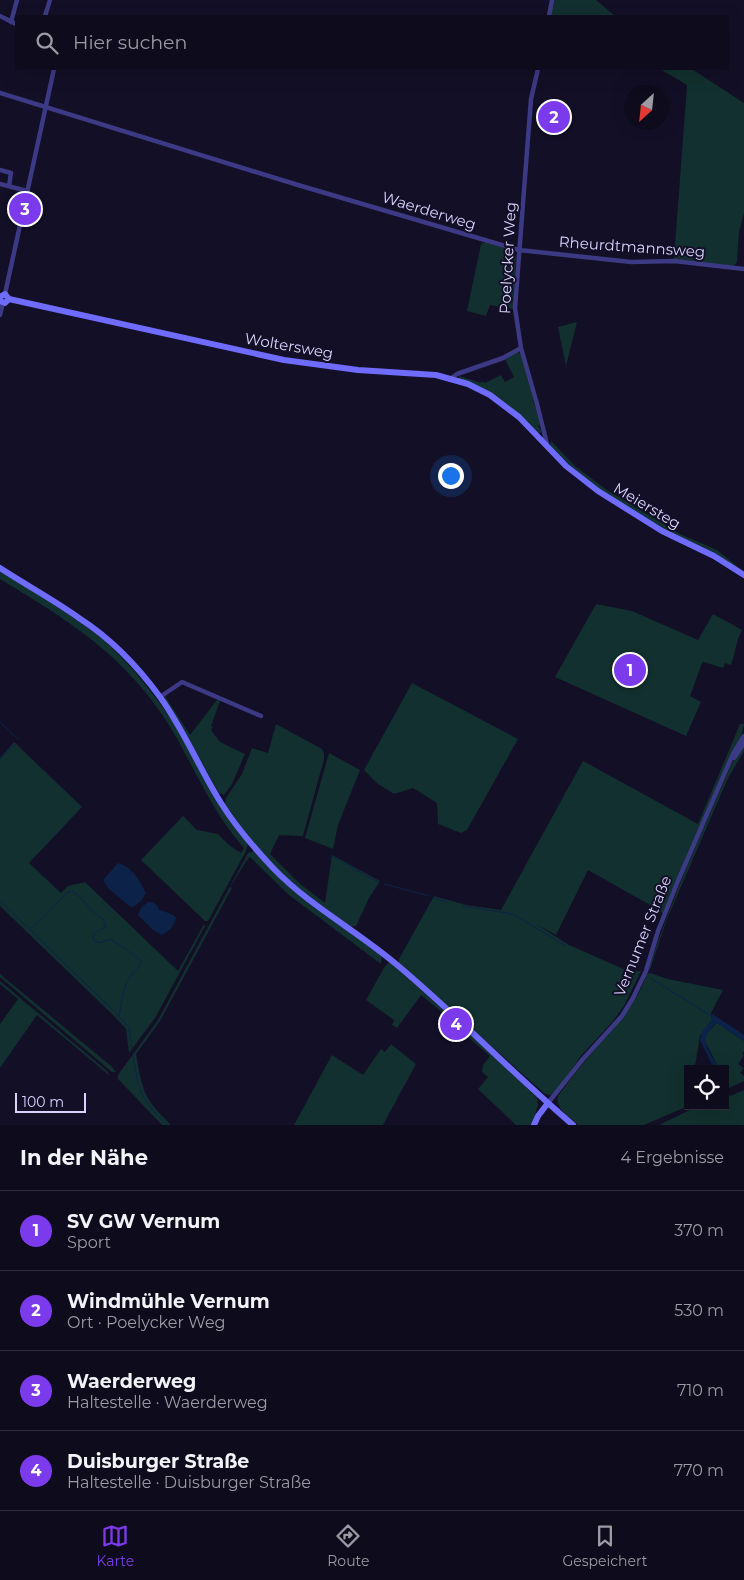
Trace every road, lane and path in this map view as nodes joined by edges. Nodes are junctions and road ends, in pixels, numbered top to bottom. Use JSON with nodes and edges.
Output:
{"nodes":[{"id":1,"x":17,"y":0,"type":"edge"},
{"id":2,"x":50,"y":0,"type":"edge"},
{"id":3,"x":552,"y":0,"type":"edge"},
{"id":4,"x":15,"y":15,"type":"edge"},
{"id":5,"x":45,"y":15,"type":"edge"},
{"id":6,"x":549,"y":15,"type":"edge"},
{"id":7,"x":0,"y":18,"type":"edge"},
{"id":8,"x":14,"y":23,"type":"edge"},
{"id":9,"x":54,"y":70,"type":"edge"},
{"id":10,"x":538,"y":70,"type":"edge"},
{"id":11,"x":0,"y":93,"type":"edge"},
{"id":12,"x":46,"y":107,"type":"junction"},
{"id":13,"x":0,"y":170,"type":"edge"},
{"id":14,"x":0,"y":186,"type":"edge"},
{"id":15,"x":9,"y":186,"type":"junction"},
{"id":16,"x":27,"y":191,"type":"junction"},
{"id":17,"x":519,"y":250,"type":"junction"},
{"id":18,"x":744,"y":269,"type":"edge"},
{"id":19,"x":4,"y":299,"type":"edge"},
{"id":20,"x":0,"y":315,"type":"edge"},
{"id":21,"x":521,"y":348,"type":"junction"},
{"id":22,"x":450,"y":379,"type":"junction"},
{"id":23,"x":547,"y":445,"type":"junction"},
{"id":24,"x":0,"y":568,"type":"edge"},
{"id":25,"x":744,"y":575,"type":"edge"},
{"id":26,"x":160,"y":697,"type":"junction"},
{"id":27,"x":261,"y":716,"type":"dead end"},
{"id":28,"x":744,"y":736,"type":"edge"},
{"id":29,"x":744,"y":743,"type":"edge"},
{"id":30,"x":730,"y":763,"type":"junction"},
{"id":31,"x":548,"y":1103,"type":"junction"},
{"id":32,"x":534,"y":1125,"type":"edge"},
{"id":33,"x":573,"y":1125,"type":"edge"}],
"edges":[{"from":1,"to":4,"type":"street"},
{"from":2,"to":5,"type":"street"},
{"from":3,"to":6,"type":"street"},
{"from":7,"to":8,"type":"street"},
{"from":9,"to":12,"type":"street"},
{"from":10,"to":17,"type":"street","name":"Poelycker Weg"},
{"from":11,"to":12,"type":"street","name":"Waerderweg"},
{"from":12,"to":16,"type":"street"},
{"from":12,"to":17,"type":"street","name":"Waerderweg"},
{"from":13,"to":15,"type":"street"},
{"from":14,"to":15,"type":"street"},
{"from":15,"to":16,"type":"street"},
{"from":16,"to":19,"type":"street"},
{"from":17,"to":18,"type":"street","name":"Rheurdtmannsweg"},
{"from":17,"to":21,"type":"street","name":"Poelycker Weg"},
{"from":19,"to":20,"type":"street"},
{"from":19,"to":22,"type":"street","name":"Woltersweg"},
{"from":21,"to":22,"type":"street"},
{"from":21,"to":23,"type":"street","name":"Poelycker Weg"},
{"from":22,"to":23,"type":"street","name":"Woltersweg"},
{"from":23,"to":25,"type":"street","name":"Meiersteg"},
{"from":24,"to":26,"type":"street"},
{"from":26,"to":27,"type":"street"},
{"from":26,"to":31,"type":"street"},
{"from":28,"to":30,"type":"street","name":"Vernumer Straße"},
{"from":29,"to":30,"type":"street","name":"Vernumer Straße"},
{"from":30,"to":31,"type":"street","name":"Vernumer Straße"},
{"from":31,"to":32,"type":"street","name":"Vernumer Straße"},
{"from":31,"to":33,"type":"street"}]}
